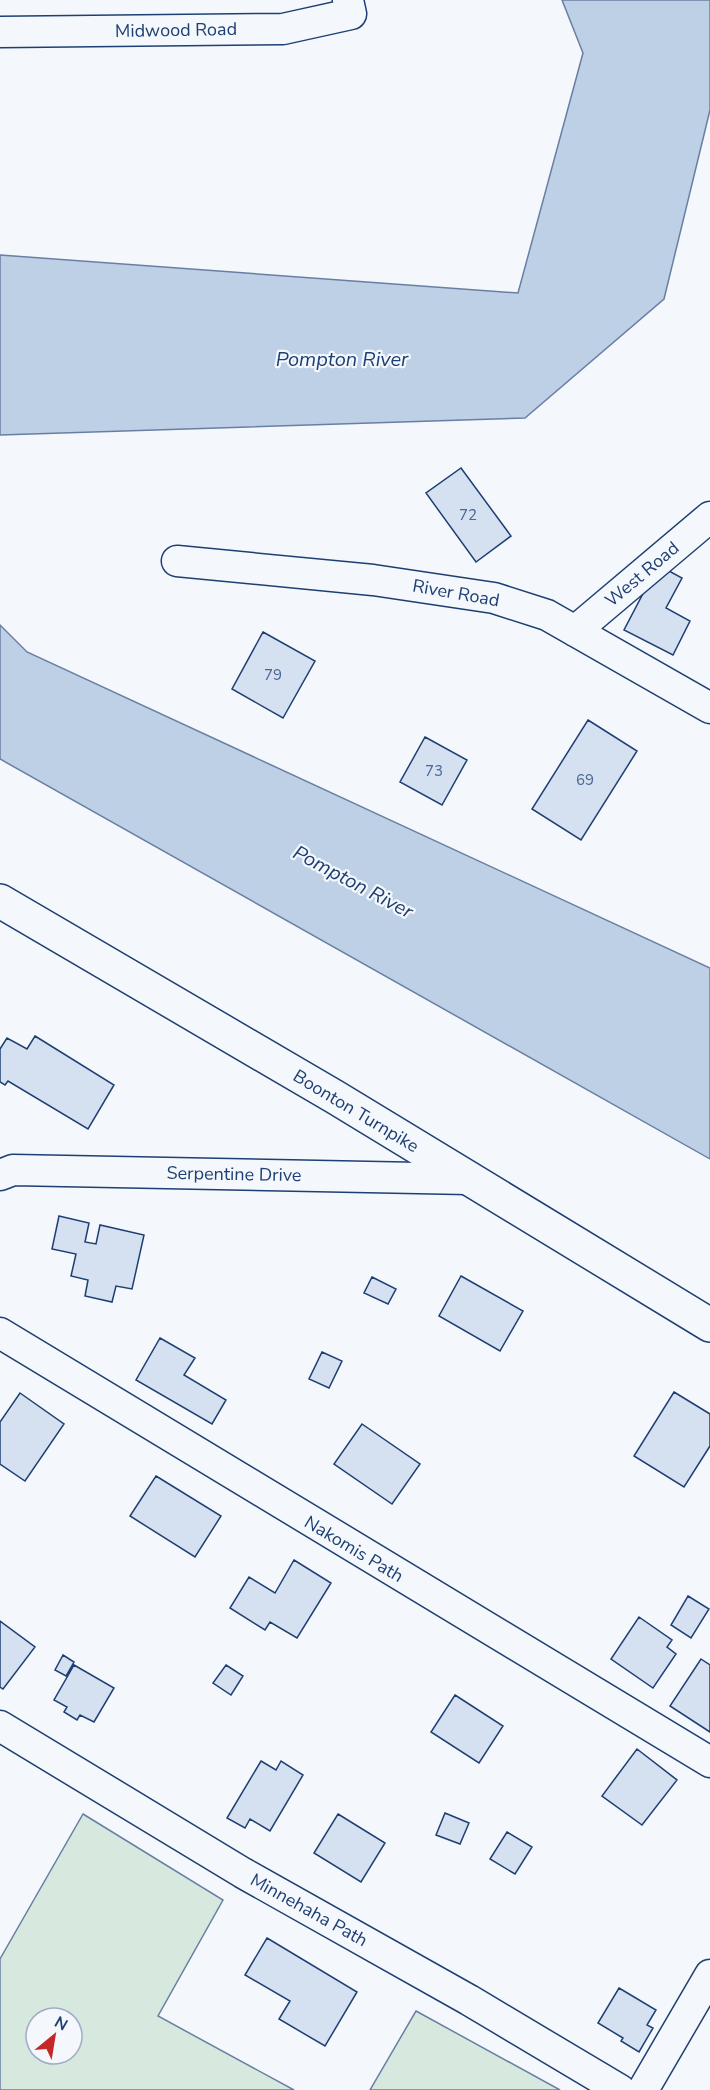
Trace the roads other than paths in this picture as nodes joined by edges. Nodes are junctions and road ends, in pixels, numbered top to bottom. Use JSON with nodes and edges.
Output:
{"nodes":[{"id":1,"x":349,"y":7,"type":"edge"},
{"id":2,"x":0,"y":32,"type":"edge"},
{"id":3,"x":710,"y":517,"type":"edge"},
{"id":4,"x":177,"y":561,"type":"dead end"},
{"id":5,"x":575,"y":631,"type":"junction"},
{"id":6,"x":710,"y":708,"type":"edge"},
{"id":7,"x":0,"y":901,"type":"edge"},
{"id":8,"x":0,"y":1175,"type":"edge"},
{"id":9,"x":469,"y":1179,"type":"junction"},
{"id":10,"x":710,"y":1325,"type":"edge"},
{"id":11,"x":2,"y":1340,"type":"edge"},
{"id":12,"x":0,"y":1726,"type":"edge"},
{"id":13,"x":710,"y":1762,"type":"edge"},
{"id":14,"x":710,"y":1975,"type":"edge"},
{"id":15,"x":620,"y":2090,"type":"edge"},
{"id":16,"x":643,"y":2090,"type":"edge"}],
"edges":[{"from":1,"to":2,"type":"street","name":"Midwood Road"},
{"from":3,"to":5,"type":"street","name":"West Road"},
{"from":4,"to":5,"type":"street","name":"River Road"},
{"from":5,"to":6,"type":"street","name":"River Road"},
{"from":7,"to":9,"type":"main road","name":"Boonton Turnpike"},
{"from":8,"to":9,"type":"street","name":"Serpentine Drive"},
{"from":9,"to":10,"type":"main road","name":"Boonton Turnpike"},
{"from":11,"to":13,"type":"street","name":"Nakomis Path"},
{"from":12,"to":15,"type":"street","name":"Minnehaha Path"},
{"from":14,"to":16,"type":"street"}]}
